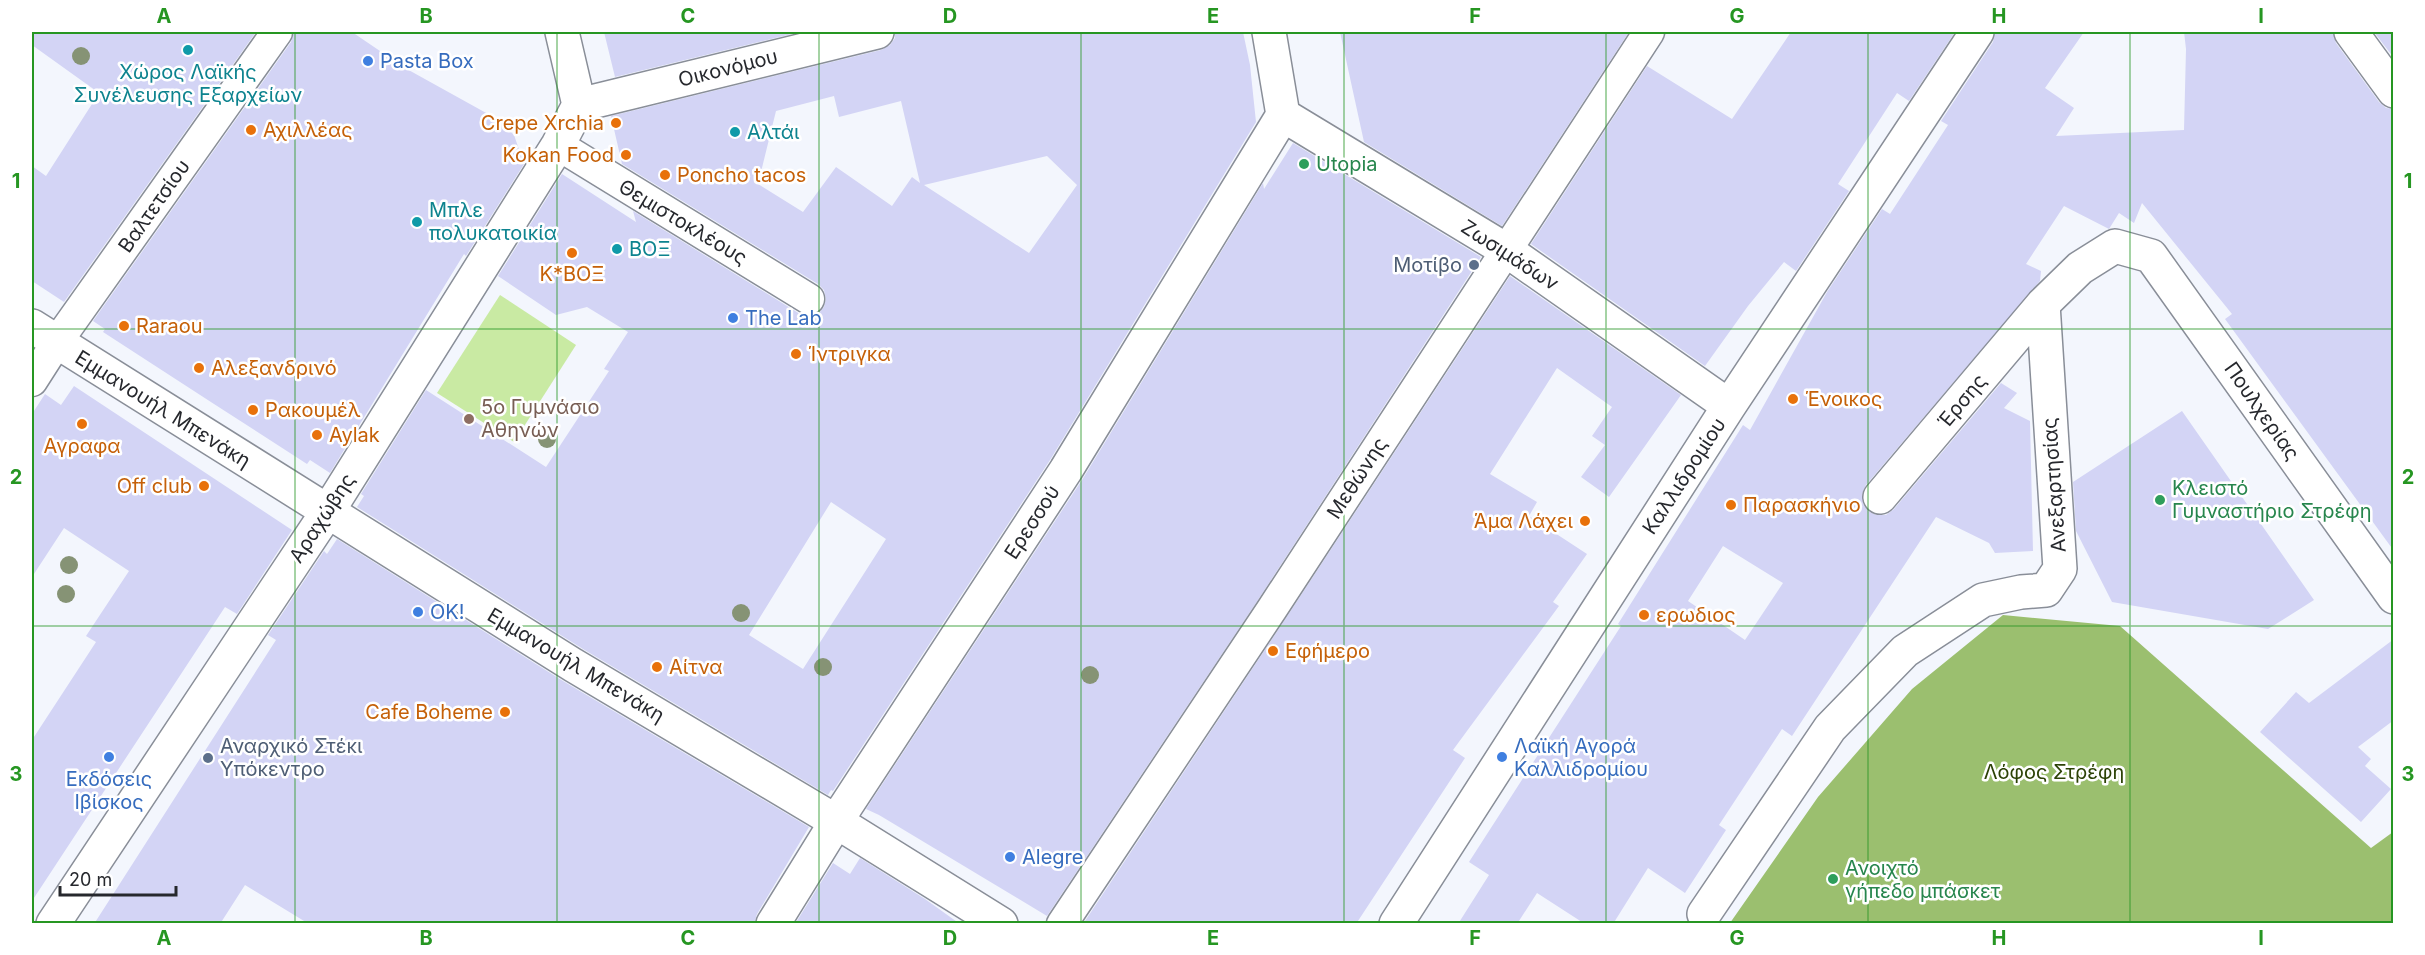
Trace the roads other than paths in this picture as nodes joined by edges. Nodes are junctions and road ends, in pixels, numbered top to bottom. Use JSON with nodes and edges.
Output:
{"nodes":[{"id":1,"x":278,"y":32,"type":"edge"},
{"id":2,"x":562,"y":32,"type":"edge"},
{"id":3,"x":877,"y":32,"type":"edge"},
{"id":4,"x":1269,"y":32,"type":"edge"},
{"id":5,"x":1649,"y":32,"type":"edge"},
{"id":6,"x":1977,"y":32,"type":"edge"},
{"id":7,"x":2351,"y":32,"type":"edge"},
{"id":8,"x":2394,"y":91,"type":"edge"},
{"id":9,"x":579,"y":105,"type":"junction"},
{"id":10,"x":1283,"y":115,"type":"junction"},
{"id":11,"x":558,"y":145,"type":"junction"},
{"id":12,"x":1506,"y":250,"type":"junction"},
{"id":13,"x":809,"y":298,"type":"dead end"},
{"id":14,"x":2043,"y":304,"type":"junction"},
{"id":15,"x":44,"y":334,"type":"edge"},
{"id":16,"x":32,"y":381,"type":"edge"},
{"id":17,"x":1729,"y":406,"type":"junction"},
{"id":18,"x":1880,"y":497,"type":"dead end"},
{"id":19,"x":328,"y":511,"type":"junction"},
{"id":20,"x":2394,"y":597,"type":"edge"},
{"id":21,"x":837,"y":822,"type":"junction"},
{"id":22,"x":1704,"y":914,"type":"dead end"},
{"id":23,"x":53,"y":924,"type":"edge"},
{"id":24,"x":773,"y":924,"type":"edge"},
{"id":25,"x":1001,"y":924,"type":"edge"},
{"id":26,"x":1062,"y":924,"type":"edge"},
{"id":27,"x":1396,"y":924,"type":"edge"}],
"edges":[{"from":1,"to":15,"type":"street","name":"Βαλτετσίου"},
{"from":2,"to":9,"type":"street"},
{"from":3,"to":9,"type":"street","name":"Οικονόμου"},
{"from":4,"to":10,"type":"street"},
{"from":5,"to":12,"type":"street","name":"Μεθώνης"},
{"from":6,"to":17,"type":"street","name":"Καλλιδρομίου"},
{"from":7,"to":8,"type":"street"},
{"from":9,"to":11,"type":"street","name":"Αραχώβης"},
{"from":10,"to":12,"type":"street","name":"Ζωσιμάδων"},
{"from":10,"to":21,"type":"street","name":"Ερεσσού"},
{"from":11,"to":13,"type":"street","name":"Θεμιστοκλέους"},
{"from":11,"to":19,"type":"street","name":"Αραχώβης"},
{"from":12,"to":17,"type":"street","name":"Ζωσιμάδων"},
{"from":12,"to":26,"type":"street","name":"Μεθώνης"},
{"from":14,"to":18,"type":"street","name":"Έρσης"},
{"from":14,"to":20,"type":"street","name":"Πουλχερίας"},
{"from":14,"to":22,"type":"street","name":"Ανεξαρτησίας"},
{"from":15,"to":16,"type":"street","name":"Βαλτετσίου"},
{"from":15,"to":19,"type":"street","name":"Εμμανουήλ Μπενάκη"},
{"from":17,"to":27,"type":"street","name":"Καλλιδρομίου"},
{"from":19,"to":21,"type":"street","name":"Εμμανουήλ Μπενάκη"},
{"from":19,"to":23,"type":"street","name":"Αραχώβης"},
{"from":21,"to":24,"type":"street","name":"Ερεσσού"},
{"from":21,"to":25,"type":"street","name":"Εμμανουήλ Μπενάκη"}]}
